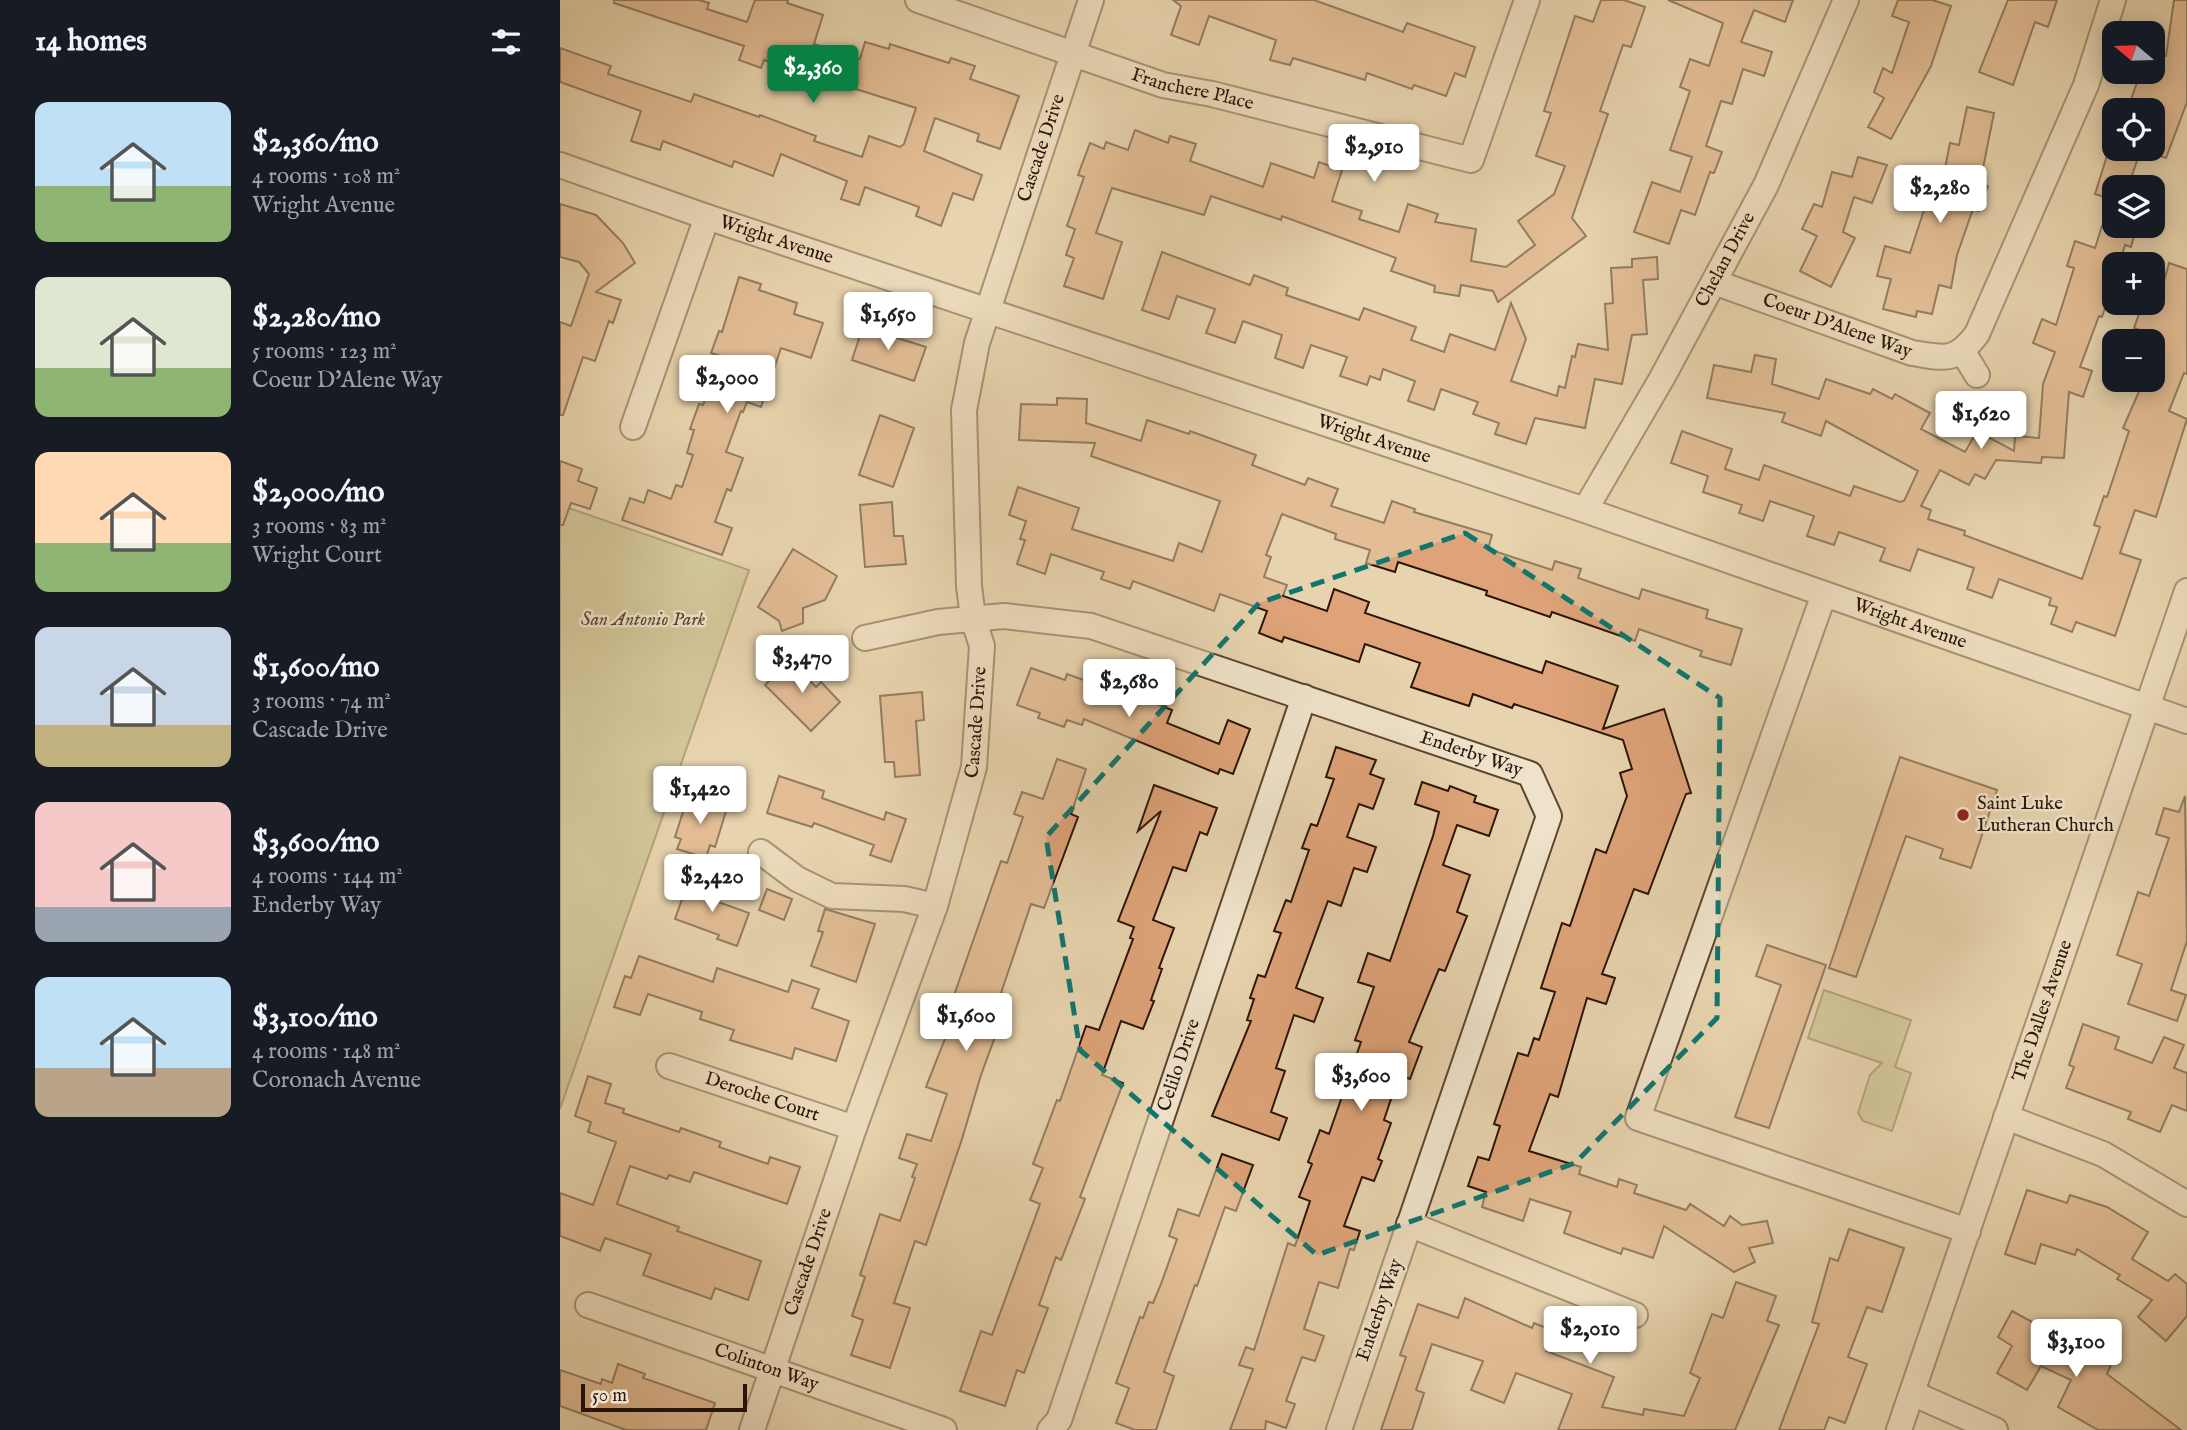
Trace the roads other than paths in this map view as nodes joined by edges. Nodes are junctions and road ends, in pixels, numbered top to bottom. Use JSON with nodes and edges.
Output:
{"nodes":[{"id":1,"x":918,"y":0,"type":"edge"},
{"id":2,"x":1091,"y":0,"type":"edge"},
{"id":3,"x":1527,"y":0,"type":"edge"},
{"id":4,"x":1846,"y":0,"type":"edge"},
{"id":5,"x":2113,"y":0,"type":"edge"},
{"id":6,"x":1074,"y":54,"type":"junction"},
{"id":7,"x":560,"y":165,"type":"edge"},
{"id":8,"x":707,"y":217,"type":"junction"},
{"id":9,"x":1714,"y":282,"type":"junction"},
{"id":10,"x":988,"y":310,"type":"junction"},
{"id":11,"x":1963,"y":352,"type":"junction"},
{"id":12,"x":1977,"y":375,"type":"dead end"},
{"id":13,"x":634,"y":427,"type":"dead end"},
{"id":14,"x":1585,"y":510,"type":"junction"},
{"id":15,"x":2187,"y":591,"type":"edge"},
{"id":16,"x":1824,"y":594,"type":"junction"},
{"id":17,"x":973,"y":618,"type":"junction"},
{"id":18,"x":865,"y":638,"type":"dead end"},
{"id":19,"x":1304,"y":697,"type":"junction"},
{"id":20,"x":2147,"y":707,"type":"junction"},
{"id":21,"x":2187,"y":721,"type":"edge"},
{"id":22,"x":761,"y":852,"type":"dead end"},
{"id":23,"x":935,"y":906,"type":"junction"},
{"id":24,"x":669,"y":1066,"type":"dead end"},
{"id":25,"x":2006,"y":1117,"type":"junction"},
{"id":26,"x":854,"y":1128,"type":"junction"},
{"id":27,"x":2187,"y":1204,"type":"edge"},
{"id":28,"x":1409,"y":1224,"type":"junction"},
{"id":29,"x":1968,"y":1231,"type":"junction"},
{"id":30,"x":588,"y":1306,"type":"dead end"},
{"id":31,"x":1635,"y":1315,"type":"dead end"},
{"id":32,"x":774,"y":1369,"type":"junction"},
{"id":33,"x":1912,"y":1393,"type":"junction"},
{"id":34,"x":752,"y":1430,"type":"edge"},
{"id":35,"x":944,"y":1430,"type":"edge"},
{"id":36,"x":1050,"y":1430,"type":"edge"},
{"id":37,"x":1339,"y":1430,"type":"edge"},
{"id":38,"x":1899,"y":1430,"type":"edge"},
{"id":39,"x":1995,"y":1430,"type":"edge"}],
"edges":[{"from":1,"to":6,"type":"street","name":"Franchere Place"},
{"from":2,"to":6,"type":"street","name":"Cascade Drive"},
{"from":3,"to":6,"type":"street","name":"Franchere Place"},
{"from":4,"to":9,"type":"street","name":"Chelan Drive"},
{"from":5,"to":11,"type":"street"},
{"from":6,"to":10,"type":"street","name":"Cascade Drive"},
{"from":7,"to":8,"type":"street","name":"Wright Avenue"},
{"from":8,"to":10,"type":"street","name":"Wright Avenue"},
{"from":8,"to":13,"type":"street"},
{"from":9,"to":11,"type":"street","name":"Coeur D'Alene Way"},
{"from":9,"to":14,"type":"street","name":"Chelan Drive"},
{"from":10,"to":14,"type":"street","name":"Wright Avenue"},
{"from":10,"to":17,"type":"street","name":"Cascade Drive"},
{"from":11,"to":12,"type":"street"},
{"from":14,"to":16,"type":"street","name":"Wright Avenue"},
{"from":15,"to":20,"type":"street","name":"The Dalles Avenue"},
{"from":16,"to":20,"type":"street","name":"Wright Avenue"},
{"from":16,"to":29,"type":"street"},
{"from":17,"to":18,"type":"street","name":"Enderby Way"},
{"from":17,"to":19,"type":"street","name":"Enderby Way"},
{"from":17,"to":23,"type":"street","name":"Cascade Drive"},
{"from":19,"to":28,"type":"street","name":"Enderby Way"},
{"from":19,"to":36,"type":"street","name":"Celilo Drive"},
{"from":20,"to":21,"type":"street","name":"Wright Avenue"},
{"from":20,"to":25,"type":"street","name":"The Dalles Avenue"},
{"from":22,"to":23,"type":"street"},
{"from":23,"to":26,"type":"street","name":"Cascade Drive"},
{"from":24,"to":26,"type":"street","name":"Deroche Court"},
{"from":25,"to":27,"type":"street"},
{"from":25,"to":29,"type":"street","name":"The Dalles Avenue"},
{"from":26,"to":32,"type":"street","name":"Cascade Drive"},
{"from":28,"to":31,"type":"street"},
{"from":28,"to":37,"type":"street","name":"Enderby Way"},
{"from":29,"to":33,"type":"street","name":"The Dalles Avenue"},
{"from":30,"to":32,"type":"street","name":"Colinton Way"},
{"from":32,"to":34,"type":"street","name":"Cascade Drive"},
{"from":32,"to":35,"type":"street","name":"Colinton Way"},
{"from":33,"to":38,"type":"street","name":"The Dalles Avenue"},
{"from":33,"to":39,"type":"street"}]}
